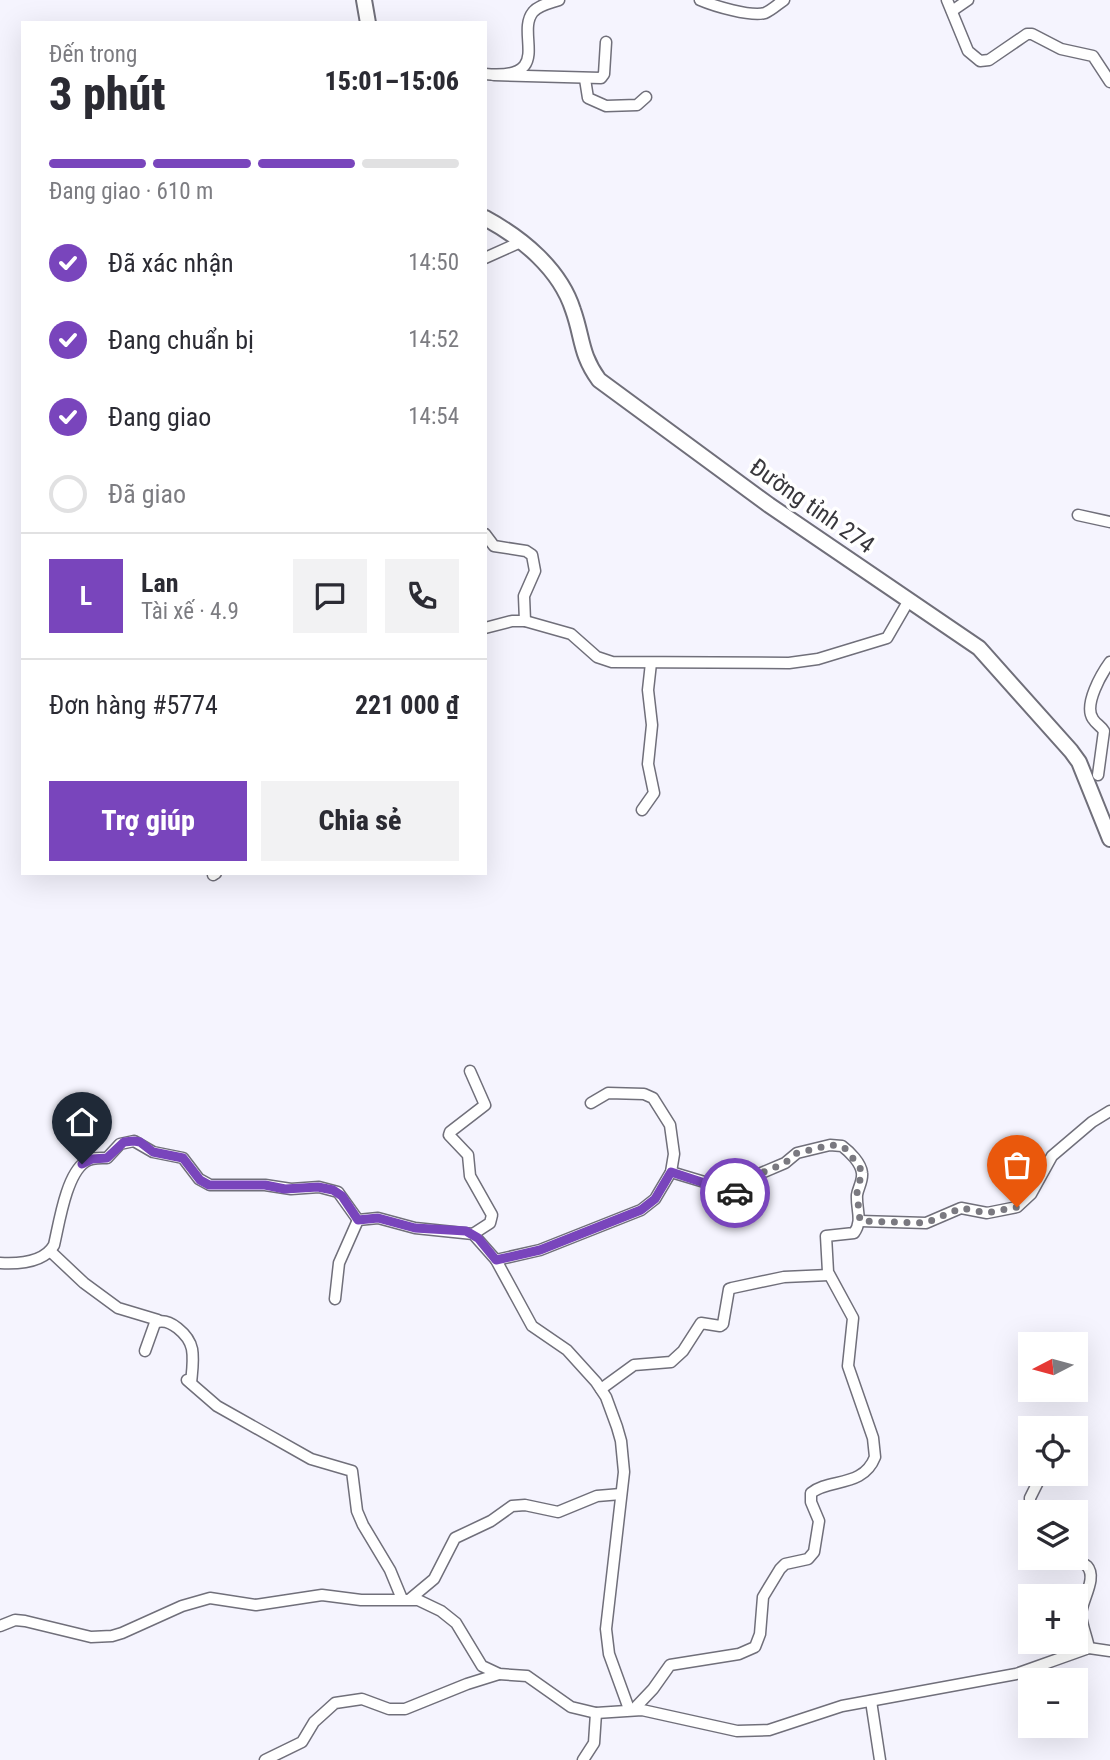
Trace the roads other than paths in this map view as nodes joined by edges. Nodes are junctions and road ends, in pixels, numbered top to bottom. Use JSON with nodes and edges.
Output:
{"nodes":[{"id":1,"x":364,"y":0,"type":"edge"},
{"id":2,"x":559,"y":0,"type":"edge"},
{"id":3,"x":699,"y":0,"type":"edge"},
{"id":4,"x":784,"y":0,"type":"edge"},
{"id":5,"x":947,"y":0,"type":"edge"},
{"id":6,"x":968,"y":0,"type":"edge"},
{"id":7,"x":952,"y":11,"type":"junction"},
{"id":8,"x":368,"y":21,"type":"edge"},
{"id":9,"x":606,"y":42,"type":"dead end"},
{"id":10,"x":490,"y":74,"type":"edge"},
{"id":11,"x":585,"y":79,"type":"junction"},
{"id":12,"x":1110,"y":82,"type":"edge"},
{"id":13,"x":646,"y":97,"type":"dead end"},
{"id":14,"x":487,"y":219,"type":"edge"},
{"id":15,"x":523,"y":241,"type":"junction"},
{"id":16,"x":487,"y":257,"type":"edge"},
{"id":17,"x":1078,"y":515,"type":"dead end"},
{"id":18,"x":1110,"y":522,"type":"edge"},
{"id":19,"x":487,"y":537,"type":"edge"},
{"id":20,"x":909,"y":600,"type":"junction"},
{"id":21,"x":525,"y":621,"type":"junction"},
{"id":22,"x":487,"y":627,"type":"edge"},
{"id":23,"x":1110,"y":662,"type":"edge"},
{"id":24,"x":651,"y":663,"type":"junction"},
{"id":25,"x":1092,"y":778,"type":"junction"},
{"id":26,"x":1110,"y":779,"type":"edge"},
{"id":27,"x":642,"y":810,"type":"dead end"},
{"id":28,"x":1110,"y":839,"type":"edge"},
{"id":29,"x":470,"y":1072,"type":"dead end"},
{"id":30,"x":591,"y":1103,"type":"dead end"},
{"id":31,"x":1110,"y":1111,"type":"edge"},
{"id":32,"x":671,"y":1172,"type":"junction"},
{"id":33,"x":358,"y":1220,"type":"junction"},
{"id":34,"x":860,"y":1221,"type":"junction"},
{"id":35,"x":473,"y":1234,"type":"junction"},
{"id":36,"x":50,"y":1251,"type":"junction"},
{"id":37,"x":496,"y":1260,"type":"junction"},
{"id":38,"x":0,"y":1263,"type":"edge"},
{"id":39,"x":829,"y":1275,"type":"junction"},
{"id":40,"x":335,"y":1299,"type":"dead end"},
{"id":41,"x":158,"y":1320,"type":"junction"},
{"id":42,"x":145,"y":1351,"type":"dead end"},
{"id":43,"x":601,"y":1389,"type":"junction"},
{"id":44,"x":621,"y":1494,"type":"junction"},
{"id":45,"x":1088,"y":1568,"type":"edge"},
{"id":46,"x":406,"y":1599,"type":"junction"},
{"id":47,"x":0,"y":1626,"type":"edge"},
{"id":48,"x":1089,"y":1648,"type":"junction"},
{"id":49,"x":1110,"y":1651,"type":"edge"},
{"id":50,"x":499,"y":1674,"type":"junction"},
{"id":51,"x":871,"y":1701,"type":"junction"},
{"id":52,"x":631,"y":1709,"type":"junction"},
{"id":53,"x":596,"y":1713,"type":"junction"},
{"id":54,"x":265,"y":1760,"type":"edge"},
{"id":55,"x":583,"y":1760,"type":"edge"},
{"id":56,"x":880,"y":1760,"type":"edge"}],
"edges":[{"from":1,"to":8,"type":"main road"},
{"from":2,"to":10,"type":"street"},
{"from":3,"to":4,"type":"street"},
{"from":5,"to":7,"type":"street"},
{"from":6,"to":7,"type":"street"},
{"from":7,"to":12,"type":"street"},
{"from":9,"to":11,"type":"street"},
{"from":10,"to":11,"type":"street"},
{"from":11,"to":13,"type":"street"},
{"from":14,"to":15,"type":"main road","name":"Đường tỉnh 274"},
{"from":15,"to":16,"type":"street"},
{"from":15,"to":20,"type":"main road","name":"Đường tỉnh 274"},
{"from":17,"to":18,"type":"street"},
{"from":19,"to":21,"type":"street"},
{"from":20,"to":24,"type":"street"},
{"from":20,"to":25,"type":"main road","name":"Đường tỉnh 274"},
{"from":21,"to":22,"type":"street"},
{"from":21,"to":24,"type":"street"},
{"from":23,"to":25,"type":"street"},
{"from":24,"to":27,"type":"street"},
{"from":25,"to":26,"type":"street"},
{"from":25,"to":28,"type":"main road","name":"Đường tỉnh 274"},
{"from":29,"to":35,"type":"street"},
{"from":30,"to":32,"type":"street"},
{"from":31,"to":34,"type":"street"},
{"from":32,"to":34,"type":"street"},
{"from":32,"to":37,"type":"street"},
{"from":33,"to":35,"type":"street"},
{"from":33,"to":36,"type":"street"},
{"from":33,"to":40,"type":"street"},
{"from":34,"to":39,"type":"street"},
{"from":35,"to":37,"type":"street"},
{"from":36,"to":38,"type":"street"},
{"from":36,"to":41,"type":"street"},
{"from":37,"to":43,"type":"street"},
{"from":39,"to":43,"type":"street"},
{"from":39,"to":52,"type":"street"},
{"from":41,"to":42,"type":"street"},
{"from":41,"to":46,"type":"street"},
{"from":43,"to":44,"type":"street"},
{"from":44,"to":46,"type":"street"},
{"from":44,"to":52,"type":"street"},
{"from":45,"to":48,"type":"street"},
{"from":46,"to":47,"type":"street"},
{"from":46,"to":50,"type":"street"},
{"from":48,"to":49,"type":"street"},
{"from":48,"to":51,"type":"street"},
{"from":50,"to":53,"type":"street"},
{"from":50,"to":54,"type":"street"},
{"from":51,"to":52,"type":"street"},
{"from":51,"to":56,"type":"street"},
{"from":52,"to":53,"type":"street"},
{"from":53,"to":55,"type":"street"}]}
